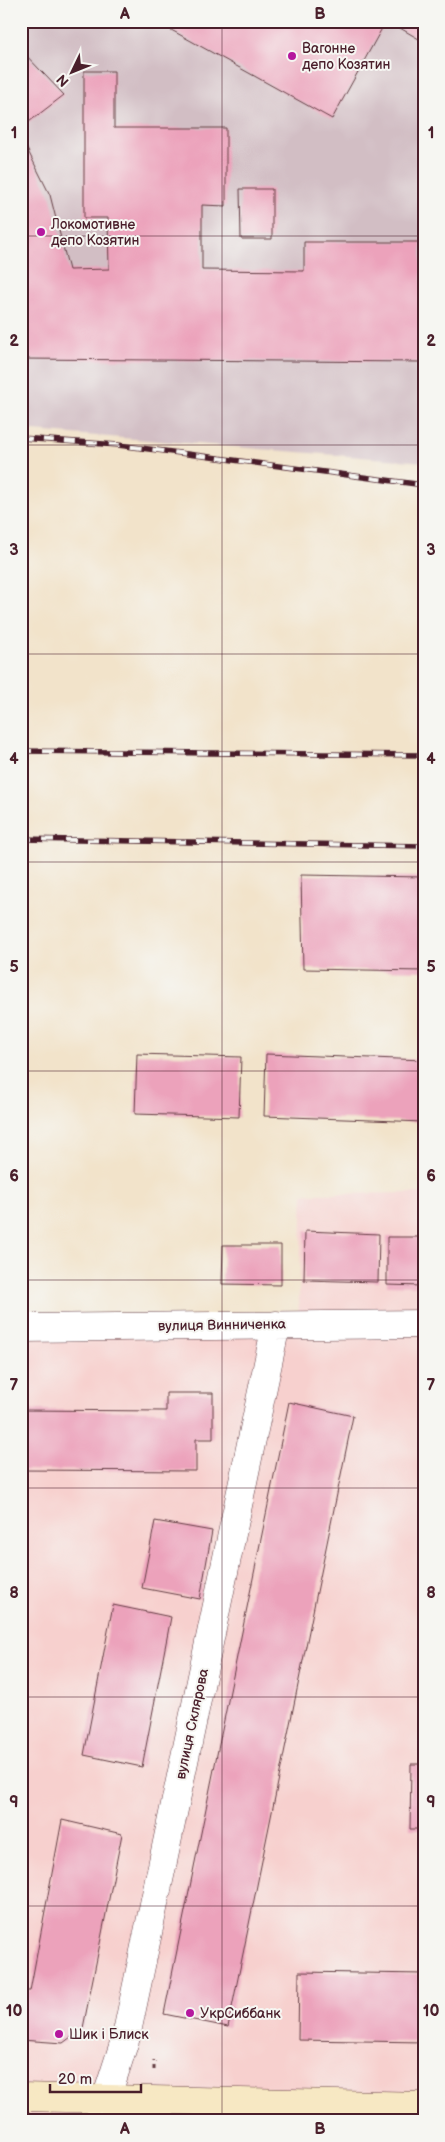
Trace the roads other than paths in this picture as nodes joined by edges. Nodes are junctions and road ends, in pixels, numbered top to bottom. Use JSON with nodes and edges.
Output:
{"nodes":[{"id":1,"x":424,"y":1324,"type":"edge"},
{"id":2,"x":276,"y":1325,"type":"junction"},
{"id":3,"x":21,"y":1328,"type":"edge"},
{"id":4,"x":21,"y":2097,"type":"edge"},
{"id":5,"x":424,"y":2106,"type":"edge"},
{"id":6,"x":102,"y":2109,"type":"edge"}],
"edges":[{"from":1,"to":2,"type":"street","name":"вулиця Винниченка"},
{"from":2,"to":3,"type":"street","name":"вулиця Винниченка"},
{"from":2,"to":6,"type":"street","name":"вулиця Склярова"},
{"from":4,"to":6,"type":"street"},
{"from":5,"to":6,"type":"street"}]}
